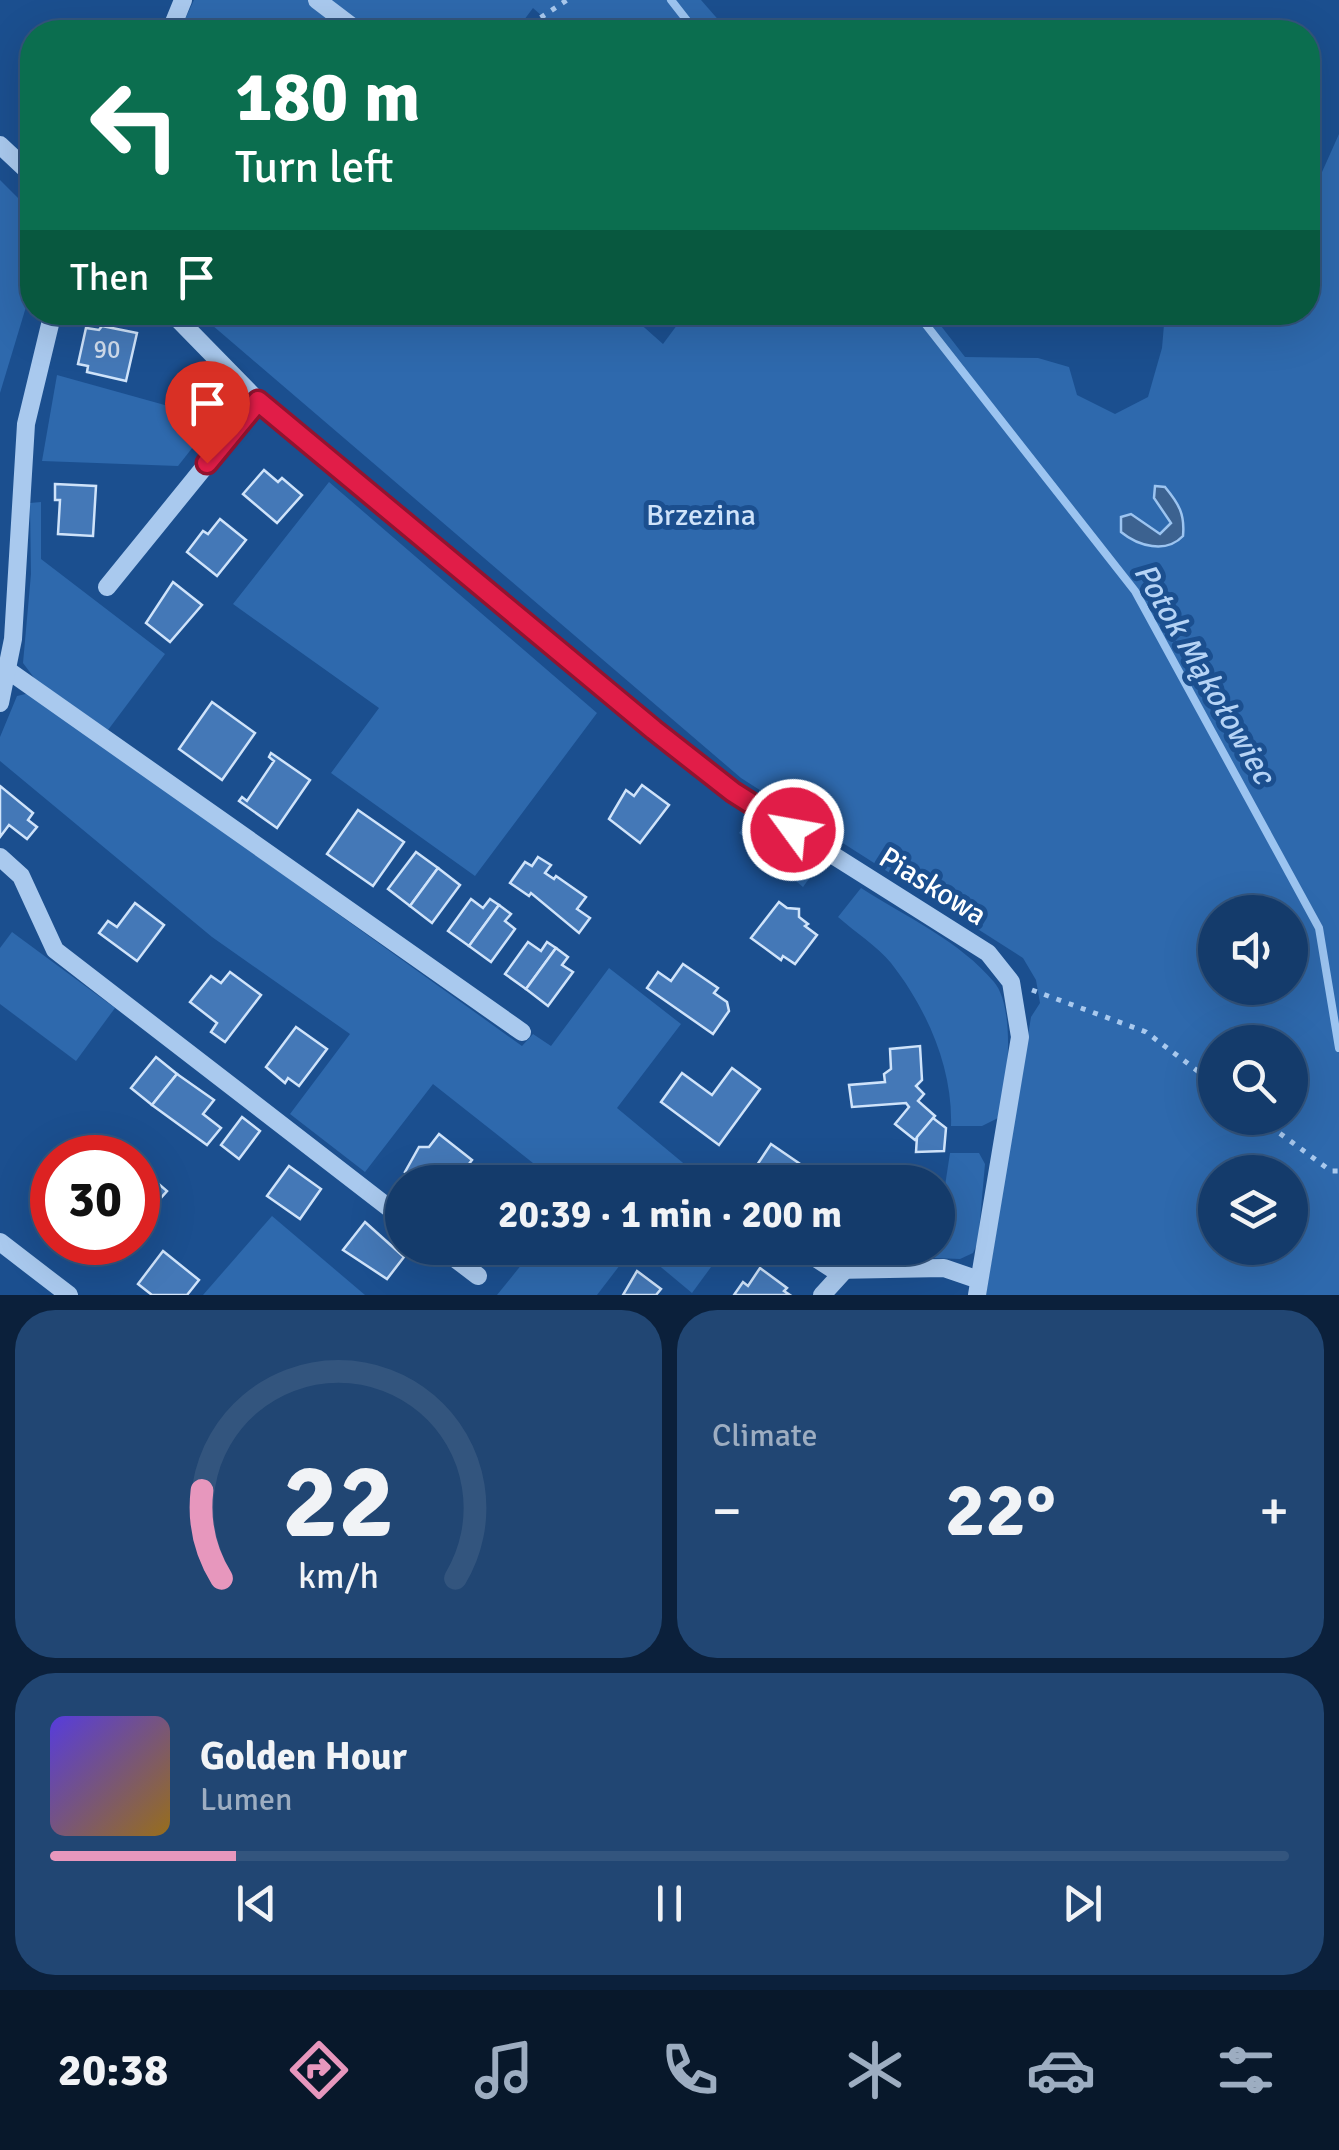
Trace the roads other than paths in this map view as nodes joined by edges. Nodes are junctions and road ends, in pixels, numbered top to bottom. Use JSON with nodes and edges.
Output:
{"nodes":[{"id":1,"x":318,"y":0,"type":"edge"},
{"id":2,"x":344,"y":20,"type":"edge"},
{"id":3,"x":0,"y":145,"type":"edge"},
{"id":4,"x":20,"y":164,"type":"edge"},
{"id":5,"x":50,"y":325,"type":"edge"},
{"id":6,"x":184,"y":325,"type":"edge"},
{"id":7,"x":258,"y":401,"type":"junction"},
{"id":8,"x":106,"y":587,"type":"dead end"},
{"id":9,"x":9,"y":671,"type":"junction"},
{"id":10,"x":0,"y":702,"type":"edge"},
{"id":11,"x":0,"y":857,"type":"edge"},
{"id":12,"x":522,"y":1032,"type":"dead end"},
{"id":13,"x":385,"y":1205,"type":"edge"},
{"id":14,"x":0,"y":1242,"type":"edge"},
{"id":15,"x":463,"y":1265,"type":"edge"},
{"id":16,"x":826,"y":1265,"type":"edge"},
{"id":17,"x":844,"y":1272,"type":"junction"},
{"id":18,"x":478,"y":1276,"type":"dead end"},
{"id":19,"x":978,"y":1288,"type":"edge"},
{"id":20,"x":69,"y":1295,"type":"edge"},
{"id":21,"x":822,"y":1295,"type":"edge"}],
"edges":[{"from":1,"to":2,"type":"street"},
{"from":3,"to":4,"type":"street"},
{"from":5,"to":9,"type":"street"},
{"from":6,"to":7,"type":"street","name":"Piaskowa"},
{"from":7,"to":8,"type":"street"},
{"from":7,"to":19,"type":"street","name":"Piaskowa"},
{"from":9,"to":10,"type":"street"},
{"from":9,"to":12,"type":"street"},
{"from":11,"to":13,"type":"street"},
{"from":14,"to":20,"type":"street"},
{"from":15,"to":18,"type":"street"},
{"from":16,"to":17,"type":"street"},
{"from":17,"to":19,"type":"street"},
{"from":17,"to":21,"type":"street"}]}
